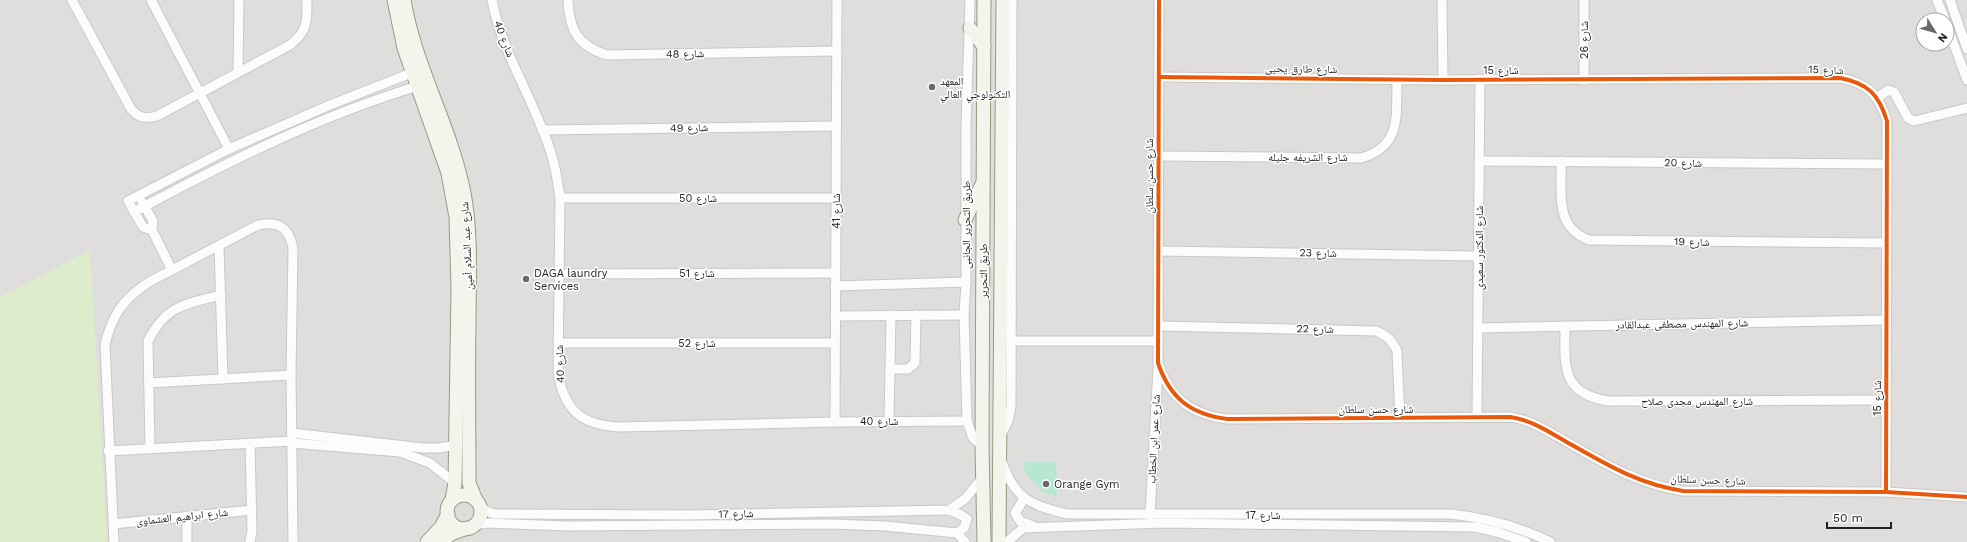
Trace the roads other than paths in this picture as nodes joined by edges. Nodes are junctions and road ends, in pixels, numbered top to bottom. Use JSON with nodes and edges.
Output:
{"nodes":[{"id":1,"x":72,"y":0,"type":"edge"},
{"id":2,"x":151,"y":0,"type":"edge"},
{"id":3,"x":239,"y":0,"type":"edge"},
{"id":4,"x":307,"y":0,"type":"edge"},
{"id":5,"x":394,"y":0,"type":"edge"},
{"id":6,"x":404,"y":0,"type":"edge"},
{"id":7,"x":492,"y":0,"type":"edge"},
{"id":8,"x":568,"y":0,"type":"edge"},
{"id":9,"x":837,"y":0,"type":"edge"},
{"id":10,"x":970,"y":0,"type":"edge"},
{"id":11,"x":984,"y":0,"type":"edge"},
{"id":12,"x":1003,"y":0,"type":"edge"},
{"id":13,"x":1012,"y":0,"type":"edge"},
{"id":14,"x":1159,"y":0,"type":"edge"},
{"id":15,"x":1442,"y":0,"type":"edge"},
{"id":16,"x":1584,"y":0,"type":"edge"},
{"id":17,"x":1937,"y":0,"type":"edge"},
{"id":18,"x":1950,"y":0,"type":"edge"},
{"id":19,"x":1942,"y":12,"type":"edge"},
{"id":20,"x":970,"y":28,"type":"junction"},
{"id":21,"x":1013,"y":32,"type":"junction"},
{"id":22,"x":984,"y":47,"type":"junction"},
{"id":23,"x":1955,"y":48,"type":"edge"},
{"id":24,"x":1967,"y":49,"type":"edge"},
{"id":25,"x":837,"y":51,"type":"junction"},
{"id":26,"x":1002,"y":51,"type":"junction"},
{"id":27,"x":238,"y":72,"type":"junction"},
{"id":28,"x":414,"y":72,"type":"junction"},
{"id":29,"x":1159,"y":77,"type":"junction"},
{"id":30,"x":1480,"y":79,"type":"junction"},
{"id":31,"x":1397,"y":80,"type":"junction"},
{"id":32,"x":1443,"y":80,"type":"junction"},
{"id":33,"x":1584,"y":80,"type":"junction"},
{"id":34,"x":1967,"y":80,"type":"edge"},
{"id":35,"x":418,"y":86,"type":"junction"},
{"id":36,"x":200,"y":92,"type":"junction"},
{"id":37,"x":1877,"y":98,"type":"junction"},
{"id":38,"x":1967,"y":108,"type":"edge"},
{"id":39,"x":836,"y":126,"type":"junction"},
{"id":40,"x":542,"y":130,"type":"junction"},
{"id":41,"x":229,"y":149,"type":"junction"},
{"id":42,"x":1158,"y":156,"type":"junction"},
{"id":43,"x":1479,"y":161,"type":"junction"},
{"id":44,"x":1561,"y":161,"type":"junction"},
{"id":45,"x":1886,"y":164,"type":"junction"},
{"id":46,"x":984,"y":180,"type":"junction"},
{"id":47,"x":139,"y":196,"type":"junction"},
{"id":48,"x":560,"y":198,"type":"junction"},
{"id":49,"x":836,"y":198,"type":"junction"},
{"id":50,"x":145,"y":206,"type":"junction"},
{"id":51,"x":1002,"y":206,"type":"junction"},
{"id":52,"x":134,"y":212,"type":"junction"},
{"id":53,"x":965,"y":220,"type":"junction"},
{"id":54,"x":1010,"y":224,"type":"junction"},
{"id":55,"x":152,"y":230,"type":"junction"},
{"id":56,"x":1886,"y":243,"type":"junction"},
{"id":57,"x":219,"y":246,"type":"junction"},
{"id":58,"x":1158,"y":250,"type":"junction"},
{"id":59,"x":1479,"y":256,"type":"junction"},
{"id":60,"x":172,"y":270,"type":"junction"},
{"id":61,"x":836,"y":273,"type":"junction"},
{"id":62,"x":559,"y":274,"type":"junction"},
{"id":63,"x":966,"y":282,"type":"junction"},
{"id":64,"x":836,"y":286,"type":"junction"},
{"id":65,"x":464,"y":288,"type":"junction"},
{"id":66,"x":221,"y":295,"type":"junction"},
{"id":67,"x":1001,"y":309,"type":"junction"},
{"id":68,"x":464,"y":311,"type":"junction"},
{"id":69,"x":916,"y":314,"type":"junction"},
{"id":70,"x":983,"y":314,"type":"junction"},
{"id":71,"x":891,"y":315,"type":"junction"},
{"id":72,"x":835,"y":316,"type":"junction"},
{"id":73,"x":964,"y":316,"type":"junction"},
{"id":74,"x":1886,"y":320,"type":"junction"},
{"id":75,"x":1158,"y":326,"type":"junction"},
{"id":76,"x":1565,"y":326,"type":"junction"},
{"id":77,"x":1478,"y":328,"type":"junction"},
{"id":78,"x":1158,"y":340,"type":"junction"},
{"id":79,"x":1006,"y":341,"type":"junction"},
{"id":80,"x":835,"y":343,"type":"junction"},
{"id":81,"x":558,"y":344,"type":"junction"},
{"id":82,"x":983,"y":346,"type":"junction"},
{"id":83,"x":1158,"y":363,"type":"junction"},
{"id":84,"x":890,"y":369,"type":"junction"},
{"id":85,"x":291,"y":375,"type":"junction"},
{"id":86,"x":223,"y":379,"type":"junction"},
{"id":87,"x":148,"y":383,"type":"junction"},
{"id":88,"x":1886,"y":400,"type":"junction"},
{"id":89,"x":1400,"y":417,"type":"junction"},
{"id":90,"x":1477,"y":417,"type":"junction"},
{"id":91,"x":889,"y":421,"type":"junction"},
{"id":92,"x":967,"y":421,"type":"junction"},
{"id":93,"x":835,"y":422,"type":"junction"},
{"id":94,"x":292,"y":439,"type":"junction"},
{"id":95,"x":250,"y":443,"type":"junction"},
{"id":96,"x":456,"y":445,"type":"junction"},
{"id":97,"x":384,"y":446,"type":"junction"},
{"id":98,"x":982,"y":446,"type":"junction"},
{"id":99,"x":150,"y":448,"type":"junction"},
{"id":100,"x":108,"y":451,"type":"junction"},
{"id":101,"x":1000,"y":456,"type":"junction"},
{"id":102,"x":983,"y":477,"type":"junction"},
{"id":103,"x":455,"y":482,"type":"junction"},
{"id":104,"x":1886,"y":492,"type":"junction"},
{"id":105,"x":1967,"y":496,"type":"edge"},
{"id":106,"x":1024,"y":499,"type":"junction"},
{"id":107,"x":452,"y":500,"type":"junction"},
{"id":108,"x":478,"y":502,"type":"junction"},
{"id":109,"x":252,"y":510,"type":"junction"},
{"id":110,"x":949,"y":510,"type":"junction"},
{"id":111,"x":448,"y":514,"type":"junction"},
{"id":112,"x":1150,"y":515,"type":"junction"},
{"id":113,"x":187,"y":516,"type":"junction"},
{"id":114,"x":113,"y":524,"type":"junction"},
{"id":115,"x":470,"y":527,"type":"junction"},
{"id":116,"x":1035,"y":527,"type":"junction"},
{"id":117,"x":957,"y":533,"type":"junction"},
{"id":118,"x":114,"y":542,"type":"edge"},
{"id":119,"x":187,"y":542,"type":"edge"},
{"id":120,"x":250,"y":542,"type":"edge"},
{"id":121,"x":294,"y":542,"type":"edge"},
{"id":122,"x":427,"y":542,"type":"edge"},
{"id":123,"x":441,"y":542,"type":"edge"},
{"id":124,"x":965,"y":542,"type":"edge"},
{"id":125,"x":984,"y":542,"type":"edge"},
{"id":126,"x":999,"y":542,"type":"edge"},
{"id":127,"x":1007,"y":542,"type":"edge"},
{"id":128,"x":1526,"y":542,"type":"edge"},
{"id":129,"x":1550,"y":542,"type":"edge"}],
"edges":[{"from":1,"to":36,"type":"street"},
{"from":2,"to":36,"type":"street"},
{"from":3,"to":27,"type":"street"},
{"from":4,"to":27,"type":"street"},
{"from":5,"to":28,"type":"street","name":"شارع عبد السلام أمين"},
{"from":6,"to":65,"type":"street","name":"شارع عبد السلام أمين"},
{"from":7,"to":40,"type":"street","name":"شارع 40"},
{"from":8,"to":25,"type":"street","name":"شارع 48"},
{"from":9,"to":25,"type":"street","name":"شارع 41"},
{"from":10,"to":20,"type":"street","name":"طريق التحرير الجانبى"},
{"from":11,"to":22,"type":"street","name":"طريق التحرير"},
{"from":12,"to":26,"type":"street","name":"طريق التحرير"},
{"from":13,"to":21,"type":"street"},
{"from":14,"to":29,"type":"street","name":"شارع حسن سلطان"},
{"from":15,"to":32,"type":"street"},
{"from":16,"to":33,"type":"street","name":"شارع 26"},
{"from":17,"to":19,"type":"street"},
{"from":18,"to":24,"type":"street"},
{"from":20,"to":22,"type":"street"},
{"from":20,"to":53,"type":"street","name":"طريق التحرير الجانبى"},
{"from":21,"to":26,"type":"street"},
{"from":21,"to":54,"type":"street"},
{"from":22,"to":46,"type":"street","name":"طريق التحرير"},
{"from":23,"to":34,"type":"street"},
{"from":25,"to":39,"type":"street","name":"شارع 41"},
{"from":26,"to":51,"type":"street","name":"طريق التحرير"},
{"from":27,"to":36,"type":"street"},
{"from":28,"to":35,"type":"street","name":"شارع عبد السلام أمين"},
{"from":28,"to":41,"type":"street"},
{"from":29,"to":31,"type":"street","name":"شارع طارق يحيى"},
{"from":29,"to":42,"type":"street","name":"شارع حسن سلطان"},
{"from":30,"to":32,"type":"street","name":"شارع 15"},
{"from":30,"to":33,"type":"street","name":"شارع 15"},
{"from":30,"to":43,"type":"street","name":"شارع الدكتور سعيدى"},
{"from":31,"to":32,"type":"street","name":"شارع طارق يحيى"},
{"from":31,"to":42,"type":"street","name":"شارع الشريفه جليله"},
{"from":33,"to":37,"type":"street","name":"شارع 15"},
{"from":35,"to":50,"type":"street"},
{"from":35,"to":65,"type":"street","name":"شارع عبد السلام أمين"},
{"from":36,"to":41,"type":"street"},
{"from":37,"to":38,"type":"street"},
{"from":37,"to":45,"type":"street","name":"شارع 15"},
{"from":39,"to":40,"type":"street","name":"شارع 49"},
{"from":39,"to":49,"type":"street","name":"شارع 41"},
{"from":40,"to":48,"type":"street","name":"شارع 40"},
{"from":41,"to":47,"type":"street"},
{"from":42,"to":58,"type":"street","name":"شارع حسن سلطان"},
{"from":43,"to":44,"type":"street","name":"شارع 20"},
{"from":43,"to":59,"type":"street","name":"شارع الدكتور سعيدى"},
{"from":44,"to":45,"type":"street","name":"شارع 20"},
{"from":44,"to":56,"type":"street","name":"شارع 19"},
{"from":45,"to":56,"type":"street","name":"شارع 15"},
{"from":46,"to":53,"type":"street"},
{"from":46,"to":70,"type":"street","name":"طريق التحرير"},
{"from":47,"to":50,"type":"street"},
{"from":47,"to":52,"type":"street"},
{"from":48,"to":49,"type":"street","name":"شارع 50"},
{"from":48,"to":62,"type":"street","name":"شارع 40"},
{"from":49,"to":61,"type":"street","name":"شارع 41"},
{"from":50,"to":52,"type":"street"},
{"from":50,"to":55,"type":"street"},
{"from":51,"to":54,"type":"street"},
{"from":51,"to":67,"type":"street","name":"طريق التحرير"},
{"from":52,"to":55,"type":"street"},
{"from":53,"to":63,"type":"street","name":"طريق التحرير الجانبى"},
{"from":54,"to":79,"type":"street"},
{"from":55,"to":60,"type":"street"},
{"from":56,"to":74,"type":"street","name":"شارع 15"},
{"from":57,"to":60,"type":"street"},
{"from":57,"to":66,"type":"street"},
{"from":57,"to":85,"type":"street"},
{"from":58,"to":59,"type":"street","name":"شارع 23"},
{"from":58,"to":75,"type":"street","name":"شارع حسن سلطان"},
{"from":59,"to":77,"type":"street","name":"شارع الدكتور سعيدى"},
{"from":60,"to":100,"type":"street"},
{"from":61,"to":62,"type":"street","name":"شارع 51"},
{"from":61,"to":64,"type":"street","name":"شارع 41"},
{"from":62,"to":81,"type":"street","name":"شارع 40"},
{"from":63,"to":64,"type":"street"},
{"from":63,"to":73,"type":"street","name":"طريق التحرير الجانبى"},
{"from":64,"to":72,"type":"street","name":"شارع 41"},
{"from":65,"to":68,"type":"street","name":"شارع عبد السلام أمين"},
{"from":66,"to":86,"type":"street"},
{"from":66,"to":87,"type":"street"},
{"from":67,"to":70,"type":"street"},
{"from":67,"to":79,"type":"street","name":"طريق التحرير"},
{"from":68,"to":96,"type":"street","name":"شارع عبد السلام أمين"},
{"from":68,"to":108,"type":"street","name":"شارع عبد السلام أمين"},
{"from":69,"to":71,"type":"street"},
{"from":69,"to":73,"type":"street"},
{"from":69,"to":84,"type":"street"},
{"from":70,"to":82,"type":"street","name":"طريق التحرير"},
{"from":71,"to":72,"type":"street"},
{"from":71,"to":84,"type":"street"},
{"from":72,"to":80,"type":"street","name":"شارع 41"},
{"from":73,"to":92,"type":"street","name":"طريق التحرير الجانبى"},
{"from":74,"to":76,"type":"street","name":"شارع المهندس مصطفى عبدالقادر"},
{"from":74,"to":88,"type":"street","name":"شارع 15"},
{"from":75,"to":78,"type":"street","name":"شارع حسن سلطان"},
{"from":75,"to":89,"type":"street","name":"شارع 22"},
{"from":76,"to":77,"type":"street","name":"شارع المهندس مصطفى عبدالقادر"},
{"from":76,"to":88,"type":"street","name":"شارع المهندس مجدى صلاح"},
{"from":77,"to":90,"type":"street","name":"شارع الدكتور سعيدى"},
{"from":78,"to":79,"type":"street"},
{"from":78,"to":83,"type":"street","name":"شارع حسن سلطان"},
{"from":79,"to":82,"type":"street"},
{"from":79,"to":101,"type":"street","name":"طريق التحرير"},
{"from":80,"to":81,"type":"street","name":"شارع 52"},
{"from":80,"to":93,"type":"street","name":"شارع 41"},
{"from":81,"to":93,"type":"street","name":"شارع 40"},
{"from":82,"to":98,"type":"street","name":"طريق التحرير"},
{"from":83,"to":89,"type":"street","name":"شارع حسن سلطان"},
{"from":83,"to":112,"type":"street","name":"شارع عمر ابن الخطاب"},
{"from":84,"to":91,"type":"street"},
{"from":85,"to":86,"type":"street"},
{"from":85,"to":94,"type":"street"},
{"from":86,"to":87,"type":"street"},
{"from":87,"to":99,"type":"street"},
{"from":88,"to":104,"type":"street","name":"شارع 15"},
{"from":89,"to":90,"type":"street","name":"شارع حسن سلطان"},
{"from":90,"to":104,"type":"street","name":"شارع حسن سلطان"},
{"from":91,"to":92,"type":"street","name":"شارع 40"},
{"from":91,"to":93,"type":"street","name":"شارع 40"},
{"from":92,"to":98,"type":"street","name":"طريق التحرير الجانبى"},
{"from":94,"to":95,"type":"street"},
{"from":94,"to":97,"type":"street"},
{"from":94,"to":121,"type":"street"},
{"from":95,"to":99,"type":"street"},
{"from":95,"to":109,"type":"street"},
{"from":96,"to":97,"type":"street"},
{"from":96,"to":103,"type":"street","name":"شارع عبد السلام أمين"},
{"from":97,"to":103,"type":"street"},
{"from":98,"to":102,"type":"street","name":"طريق التحرير"},
{"from":99,"to":100,"type":"street"},
{"from":100,"to":114,"type":"street"},
{"from":101,"to":106,"type":"street"},
{"from":101,"to":126,"type":"street","name":"طريق التحرير"},
{"from":102,"to":110,"type":"street"},
{"from":102,"to":125,"type":"street","name":"طريق التحرير"},
{"from":103,"to":107,"type":"street","name":"شارع عبد السلام أمين"},
{"from":104,"to":105,"type":"street","name":"شارع حسن سلطان"},
{"from":106,"to":112,"type":"street","name":"شارع 17"},
{"from":106,"to":116,"type":"street"},
{"from":107,"to":108,"type":"street"},
{"from":107,"to":111,"type":"street"},
{"from":108,"to":110,"type":"street","name":"شارع 17"},
{"from":108,"to":115,"type":"street"},
{"from":109,"to":113,"type":"street","name":"شارع ابراهيم العشماوى"},
{"from":109,"to":120,"type":"street"},
{"from":110,"to":117,"type":"street"},
{"from":111,"to":115,"type":"street"},
{"from":111,"to":122,"type":"street"},
{"from":112,"to":129,"type":"street","name":"شارع 17"},
{"from":113,"to":114,"type":"street","name":"شارع ابراهيم العشماوى"},
{"from":113,"to":119,"type":"street"},
{"from":114,"to":118,"type":"street"},
{"from":115,"to":117,"type":"street","name":"شارع 17"},
{"from":115,"to":123,"type":"street"},
{"from":116,"to":127,"type":"street","name":"شارع 17"},
{"from":116,"to":128,"type":"street","name":"شارع 17"},
{"from":117,"to":124,"type":"street"}]}
